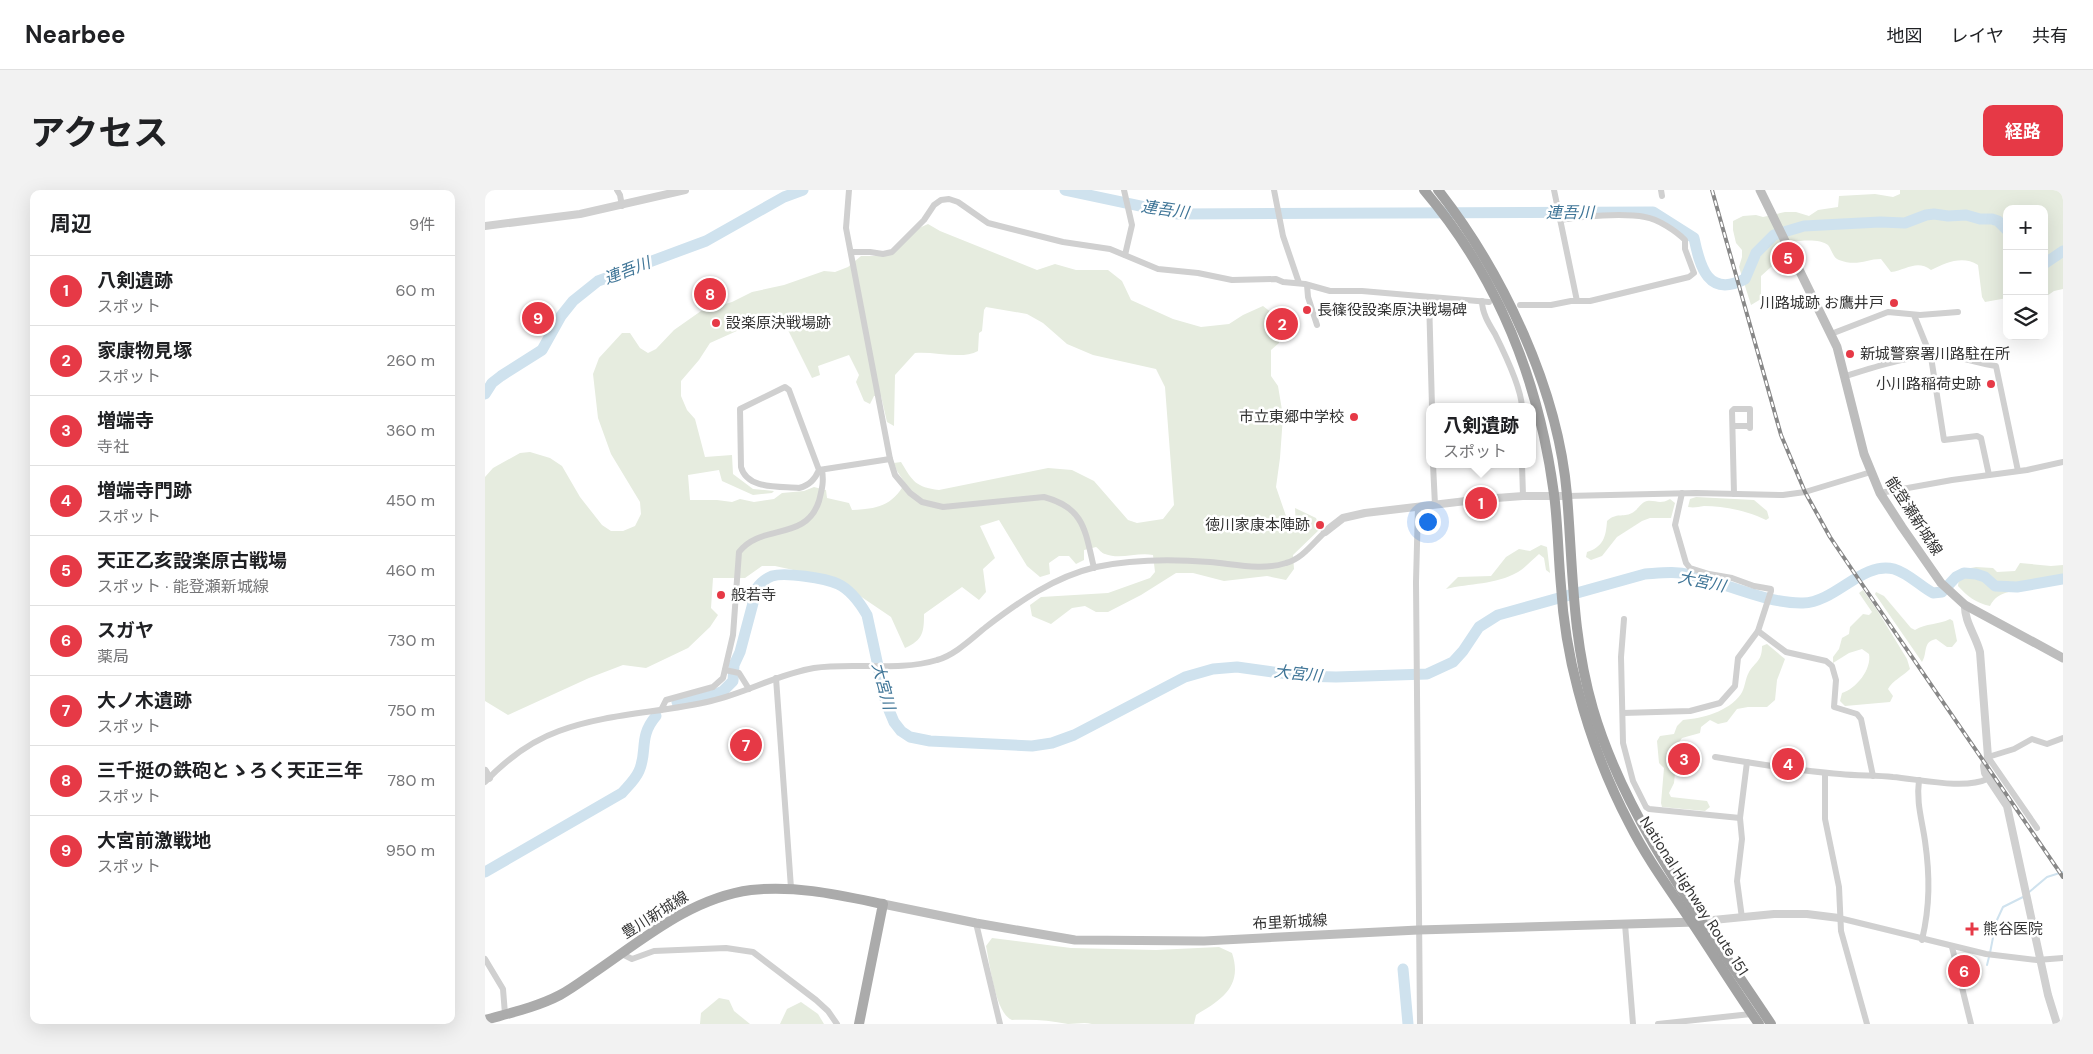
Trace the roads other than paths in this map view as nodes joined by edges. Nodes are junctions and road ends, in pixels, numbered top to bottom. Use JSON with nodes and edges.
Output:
{"nodes":[{"id":1,"x":617,"y":190,"type":"edge"},
{"id":2,"x":685,"y":190,"type":"edge"},
{"id":3,"x":849,"y":190,"type":"edge"},
{"id":4,"x":1124,"y":190,"type":"edge"},
{"id":5,"x":1273,"y":190,"type":"edge"},
{"id":6,"x":1424,"y":190,"type":"edge"},
{"id":7,"x":1438,"y":190,"type":"edge"},
{"id":8,"x":1554,"y":190,"type":"edge"},
{"id":9,"x":1761,"y":190,"type":"edge"},
{"id":10,"x":622,"y":206,"type":"junction"},
{"id":11,"x":1560,"y":218,"type":"junction"},
{"id":12,"x":1455,"y":221,"type":"junction"},
{"id":13,"x":485,"y":226,"type":"edge"},
{"id":14,"x":852,"y":252,"type":"junction"},
{"id":15,"x":1125,"y":255,"type":"junction"},
{"id":16,"x":1299,"y":283,"type":"junction"},
{"id":17,"x":1307,"y":285,"type":"junction"},
{"id":18,"x":1429,"y":298,"type":"junction"},
{"id":19,"x":1577,"y":301,"type":"junction"},
{"id":20,"x":1481,"y":302,"type":"junction"},
{"id":21,"x":1489,"y":302,"type":"dead end"},
{"id":22,"x":1519,"y":305,"type":"dead end"},
{"id":23,"x":1958,"y":312,"type":"dead end"},
{"id":24,"x":1914,"y":315,"type":"junction"},
{"id":25,"x":1317,"y":325,"type":"dead end"},
{"id":26,"x":1831,"y":334,"type":"junction"},
{"id":27,"x":1931,"y":357,"type":"junction"},
{"id":28,"x":1846,"y":376,"type":"junction"},
{"id":29,"x":1432,"y":403,"type":"edge"},
{"id":30,"x":1521,"y":403,"type":"edge"},
{"id":31,"x":1733,"y":426,"type":"junction"},
{"id":32,"x":890,"y":459,"type":"junction"},
{"id":33,"x":2063,"y":462,"type":"edge"},
{"id":34,"x":1433,"y":468,"type":"edge"},
{"id":35,"x":1523,"y":468,"type":"edge"},
{"id":36,"x":821,"y":470,"type":"junction"},
{"id":37,"x":2018,"y":471,"type":"junction"},
{"id":38,"x":1871,"y":472,"type":"junction"},
{"id":39,"x":1989,"y":476,"type":"junction"},
{"id":40,"x":1681,"y":493,"type":"junction"},
{"id":41,"x":1880,"y":493,"type":"junction"},
{"id":42,"x":1734,"y":494,"type":"junction"},
{"id":43,"x":1523,"y":496,"type":"junction"},
{"id":44,"x":1554,"y":496,"type":"junction"},
{"id":45,"x":1567,"y":496,"type":"junction"},
{"id":46,"x":1435,"y":505,"type":"junction"},
{"id":47,"x":1419,"y":507,"type":"junction"},
{"id":48,"x":1325,"y":532,"type":"joint"},
{"id":49,"x":1094,"y":568,"type":"junction"},
{"id":50,"x":1965,"y":604,"type":"junction"},
{"id":51,"x":1568,"y":606,"type":"junction"},
{"id":52,"x":1624,"y":619,"type":"dead end"},
{"id":53,"x":1758,"y":631,"type":"junction"},
{"id":54,"x":2063,"y":658,"type":"edge"},
{"id":55,"x":727,"y":670,"type":"junction"},
{"id":56,"x":776,"y":678,"type":"junction"},
{"id":57,"x":749,"y":689,"type":"junction"},
{"id":58,"x":661,"y":710,"type":"junction"},
{"id":59,"x":1623,"y":713,"type":"junction"},
{"id":60,"x":2063,"y":738,"type":"edge"},
{"id":61,"x":1715,"y":757,"type":"dead end"},
{"id":62,"x":1988,"y":757,"type":"junction"},
{"id":63,"x":1747,"y":762,"type":"junction"},
{"id":64,"x":1825,"y":773,"type":"junction"},
{"id":65,"x":1873,"y":776,"type":"junction"},
{"id":66,"x":486,"y":777,"type":"edge"},
{"id":67,"x":1987,"y":779,"type":"junction"},
{"id":68,"x":1919,"y":780,"type":"junction"},
{"id":69,"x":1740,"y":818,"type":"junction"},
{"id":70,"x":2037,"y":828,"type":"dead end"},
{"id":71,"x":791,"y":888,"type":"junction"},
{"id":72,"x":883,"y":904,"type":"junction"},
{"id":73,"x":1742,"y":918,"type":"junction"},
{"id":74,"x":1839,"y":918,"type":"junction"},
{"id":75,"x":1703,"y":921,"type":"junction"},
{"id":76,"x":1691,"y":922,"type":"junction"},
{"id":77,"x":976,"y":923,"type":"junction"},
{"id":78,"x":1625,"y":924,"type":"junction"},
{"id":79,"x":1418,"y":930,"type":"junction"},
{"id":80,"x":1923,"y":940,"type":"junction"},
{"id":81,"x":1952,"y":947,"type":"junction"},
{"id":82,"x":622,"y":954,"type":"junction"},
{"id":83,"x":2063,"y":958,"type":"edge"},
{"id":84,"x":485,"y":959,"type":"edge"},
{"id":85,"x":2041,"y":960,"type":"junction"},
{"id":86,"x":505,"y":1014,"type":"junction"},
{"id":87,"x":1751,"y":1014,"type":"junction"},
{"id":88,"x":485,"y":1020,"type":"edge"},
{"id":89,"x":837,"y":1024,"type":"edge"},
{"id":90,"x":859,"y":1024,"type":"edge"},
{"id":91,"x":1000,"y":1024,"type":"edge"},
{"id":92,"x":1420,"y":1024,"type":"edge"},
{"id":93,"x":1633,"y":1024,"type":"edge"},
{"id":94,"x":1662,"y":1024,"type":"edge"},
{"id":95,"x":1759,"y":1024,"type":"edge"},
{"id":96,"x":1771,"y":1024,"type":"edge"},
{"id":97,"x":1867,"y":1024,"type":"edge"},
{"id":98,"x":1971,"y":1024,"type":"edge"},
{"id":99,"x":2057,"y":1024,"type":"edge"}],
"edges":[{"from":1,"to":10,"type":"street"},
{"from":2,"to":10,"type":"street"},
{"from":3,"to":14,"type":"street"},
{"from":4,"to":15,"type":"street"},
{"from":5,"to":16,"type":"street"},
{"from":6,"to":12,"type":"highway","name":"National Highway Route 151"},
{"from":7,"to":12,"type":"highway","name":"National Highway Route 151"},
{"from":8,"to":11,"type":"street"},
{"from":9,"to":26,"type":"main road","name":"能登瀬新城線"},
{"from":10,"to":13,"type":"street"},
{"from":11,"to":19,"type":"street"},
{"from":11,"to":19,"type":"street"},
{"from":12,"to":44,"type":"highway","name":"National Highway Route 151"},
{"from":12,"to":45,"type":"highway","name":"National Highway Route 151"},
{"from":14,"to":15,"type":"street"},
{"from":14,"to":32,"type":"street"},
{"from":15,"to":16,"type":"street"},
{"from":16,"to":17,"type":"street"},
{"from":17,"to":18,"type":"street"},
{"from":17,"to":25,"type":"street"},
{"from":18,"to":20,"type":"street"},
{"from":18,"to":29,"type":"street"},
{"from":19,"to":22,"type":"street"},
{"from":20,"to":21,"type":"street"},
{"from":20,"to":30,"type":"street"},
{"from":23,"to":24,"type":"street"},
{"from":24,"to":26,"type":"street"},
{"from":24,"to":27,"type":"street"},
{"from":26,"to":28,"type":"main road","name":"能登瀬新城線"},
{"from":27,"to":28,"type":"street"},
{"from":27,"to":37,"type":"street"},
{"from":27,"to":39,"type":"street"},
{"from":28,"to":38,"type":"main road","name":"能登瀬新城線"},
{"from":31,"to":31,"type":"street"},
{"from":31,"to":42,"type":"street"},
{"from":32,"to":36,"type":"street"},
{"from":32,"to":49,"type":"street"},
{"from":33,"to":37,"type":"street"},
{"from":34,"to":46,"type":"street"},
{"from":35,"to":43,"type":"street"},
{"from":36,"to":36,"type":"street"},
{"from":36,"to":55,"type":"street"},
{"from":37,"to":39,"type":"street"},
{"from":38,"to":41,"type":"main road","name":"能登瀬新城線"},
{"from":38,"to":42,"type":"street"},
{"from":39,"to":41,"type":"street"},
{"from":40,"to":42,"type":"street"},
{"from":40,"to":45,"type":"street"},
{"from":40,"to":53,"type":"street"},
{"from":41,"to":50,"type":"main road","name":"能登瀬新城線"},
{"from":43,"to":44,"type":"street"},
{"from":43,"to":46,"type":"street"},
{"from":44,"to":45,"type":"street"},
{"from":44,"to":51,"type":"highway","name":"National Highway Route 151"},
{"from":45,"to":51,"type":"highway","name":"National Highway Route 151"},
{"from":46,"to":47,"type":"street"},
{"from":47,"to":48,"type":"street"},
{"from":47,"to":79,"type":"street"},
{"from":48,"to":49,"type":"street"},
{"from":49,"to":56,"type":"street"},
{"from":50,"to":54,"type":"main road","name":"能登瀬新城線"},
{"from":50,"to":62,"type":"street"},
{"from":51,"to":75,"type":"highway","name":"National Highway Route 151"},
{"from":51,"to":76,"type":"highway","name":"National Highway Route 151"},
{"from":52,"to":59,"type":"street"},
{"from":53,"to":59,"type":"street"},
{"from":53,"to":65,"type":"street"},
{"from":55,"to":57,"type":"street"},
{"from":55,"to":58,"type":"street"},
{"from":56,"to":57,"type":"street"},
{"from":56,"to":71,"type":"street"},
{"from":57,"to":58,"type":"street"},
{"from":58,"to":66,"type":"street"},
{"from":59,"to":69,"type":"street"},
{"from":60,"to":62,"type":"street"},
{"from":61,"to":63,"type":"street"},
{"from":62,"to":67,"type":"street"},
{"from":62,"to":70,"type":"street"},
{"from":63,"to":64,"type":"street"},
{"from":63,"to":69,"type":"street"},
{"from":64,"to":65,"type":"street"},
{"from":64,"to":74,"type":"street"},
{"from":65,"to":68,"type":"street"},
{"from":67,"to":68,"type":"street"},
{"from":67,"to":85,"type":"street"},
{"from":68,"to":80,"type":"street"},
{"from":69,"to":73,"type":"street"},
{"from":71,"to":72,"type":"main road","name":"豊川新城線"},
{"from":71,"to":82,"type":"main road","name":"豊川新城線"},
{"from":72,"to":77,"type":"main road","name":"布里新城線"},
{"from":72,"to":90,"type":"main road"},
{"from":73,"to":74,"type":"street"},
{"from":73,"to":75,"type":"street"},
{"from":74,"to":80,"type":"street"},
{"from":74,"to":97,"type":"street"},
{"from":75,"to":76,"type":"main road","name":"布里新城線"},
{"from":75,"to":96,"type":"highway","name":"National Highway Route 151"},
{"from":76,"to":78,"type":"main road","name":"布里新城線"},
{"from":76,"to":87,"type":"highway","name":"National Highway Route 151"},
{"from":77,"to":79,"type":"main road","name":"布里新城線"},
{"from":77,"to":91,"type":"street"},
{"from":78,"to":79,"type":"main road","name":"布里新城線"},
{"from":78,"to":93,"type":"street"},
{"from":79,"to":92,"type":"street"},
{"from":80,"to":81,"type":"street"},
{"from":81,"to":85,"type":"street"},
{"from":81,"to":98,"type":"street"},
{"from":82,"to":86,"type":"main road","name":"豊川新城線"},
{"from":82,"to":89,"type":"street"},
{"from":83,"to":85,"type":"street"},
{"from":84,"to":86,"type":"street"},
{"from":85,"to":99,"type":"street"},
{"from":86,"to":88,"type":"main road","name":"豊川新城線"},
{"from":87,"to":94,"type":"street"},
{"from":87,"to":95,"type":"highway","name":"National Highway Route 151"}]}
